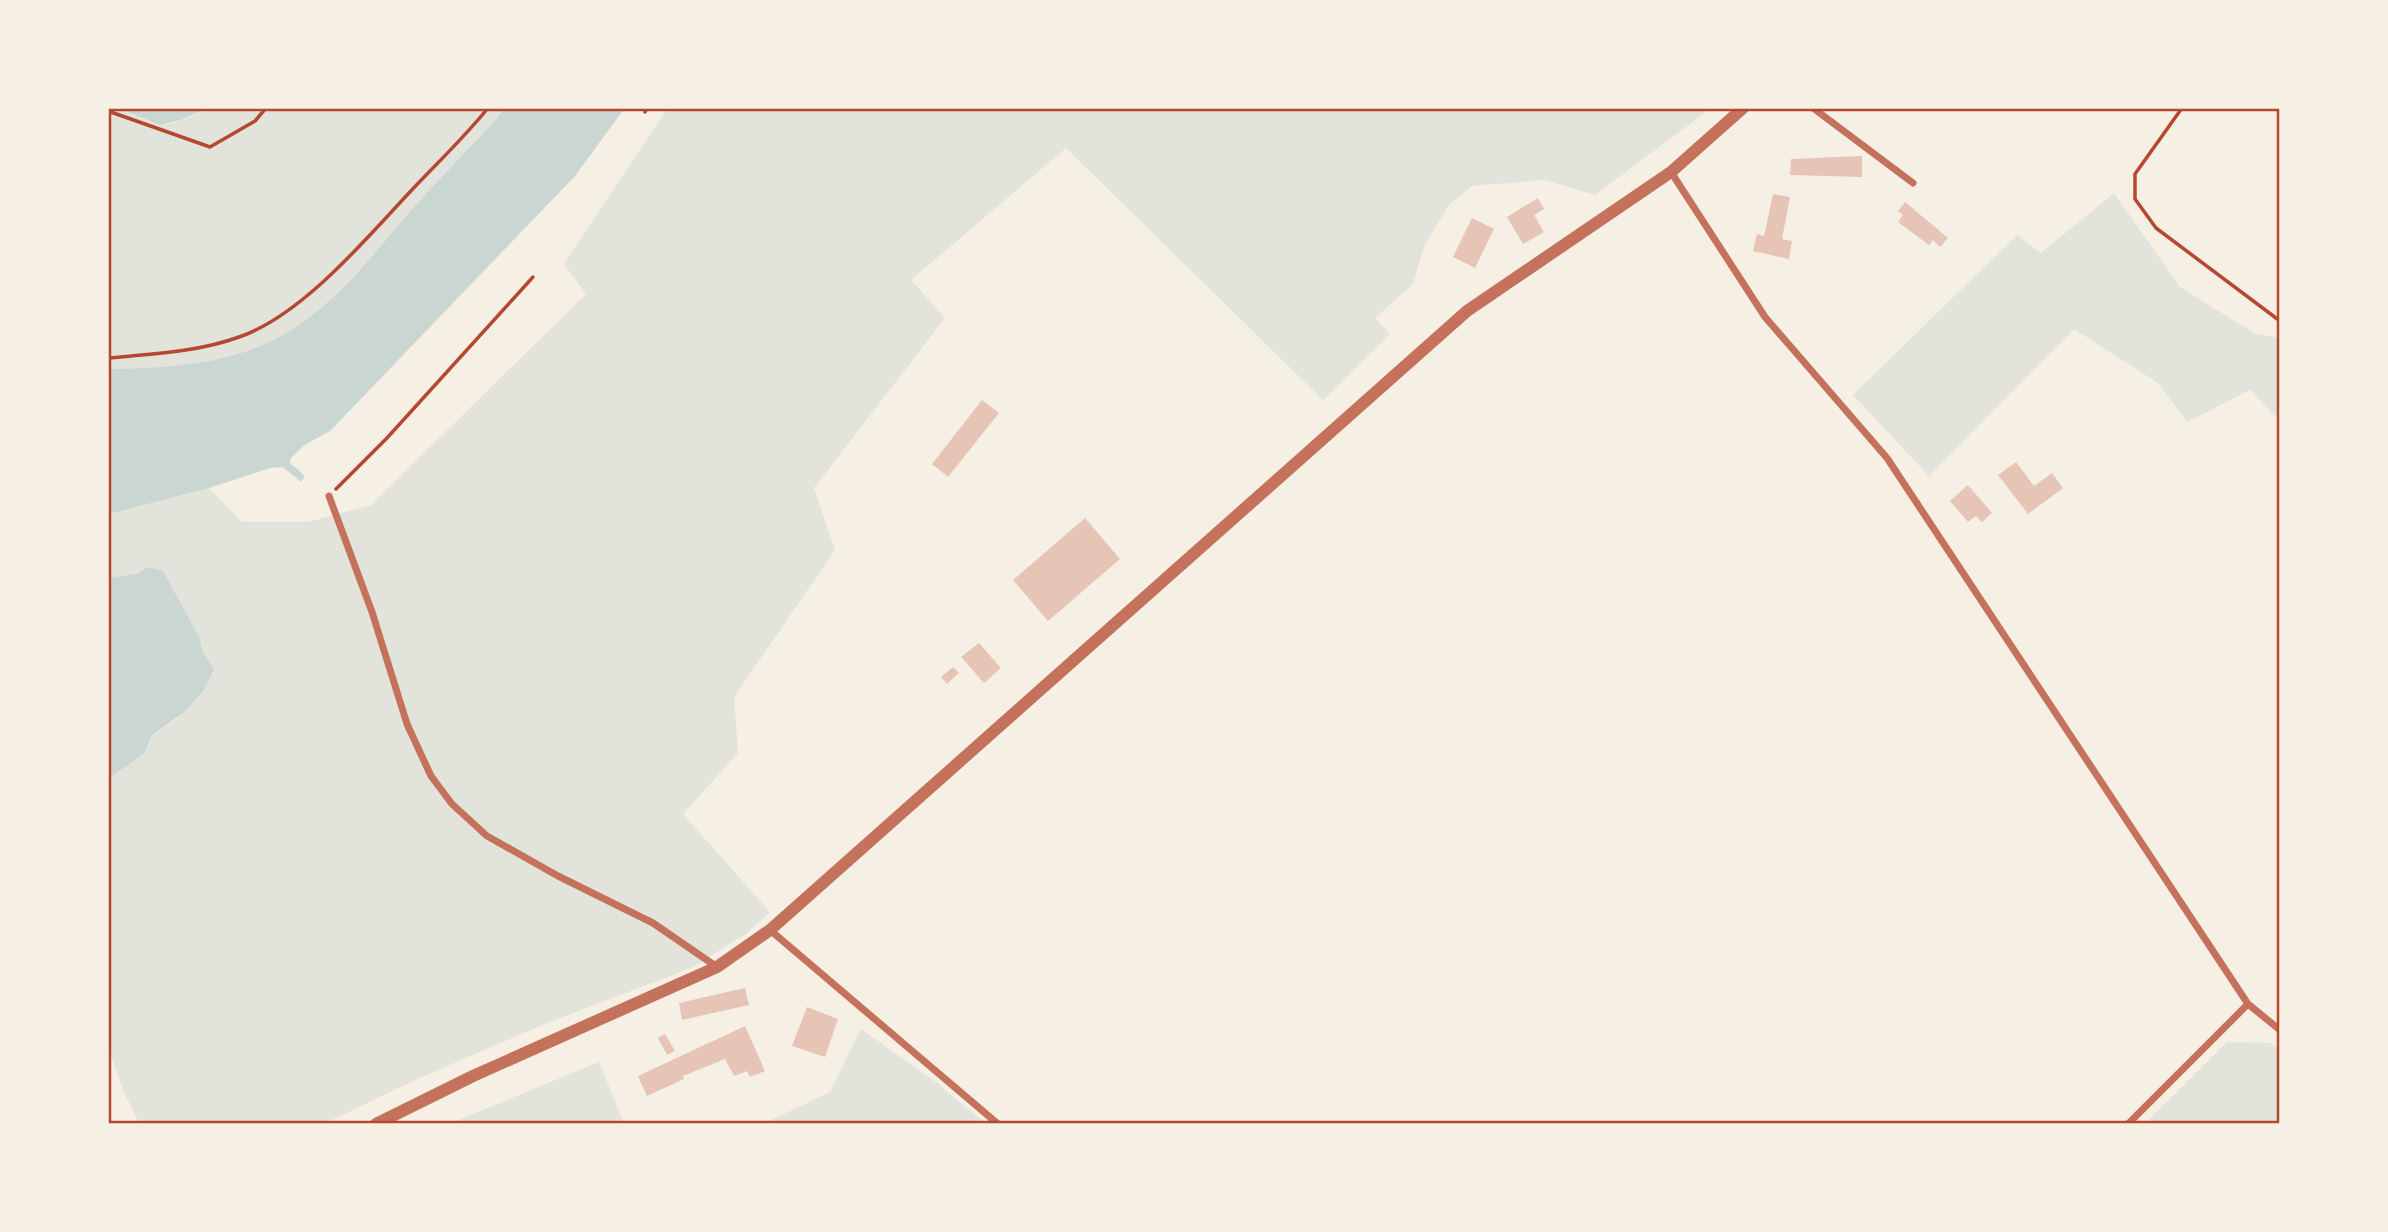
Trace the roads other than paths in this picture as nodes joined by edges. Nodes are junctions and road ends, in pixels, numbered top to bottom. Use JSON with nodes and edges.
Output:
{"nodes":[{"id":1,"x":1743,"y":108,"type":"edge"},
{"id":2,"x":1812,"y":108,"type":"edge"},
{"id":3,"x":1671,"y":172,"type":"junction"},
{"id":4,"x":1913,"y":183,"type":"dead end"},
{"id":5,"x":329,"y":496,"type":"road end"},
{"id":6,"x":770,"y":930,"type":"junction"},
{"id":7,"x":717,"y":967,"type":"junction"},
{"id":8,"x":2248,"y":1004,"type":"junction"},
{"id":9,"x":2280,"y":1030,"type":"edge"},
{"id":10,"x":376,"y":1124,"type":"edge"},
{"id":11,"x":998,"y":1124,"type":"edge"},
{"id":12,"x":2129,"y":1124,"type":"edge"}],
"edges":[{"from":1,"to":3,"type":"street"},
{"from":2,"to":4,"type":"street"},
{"from":3,"to":6,"type":"street"},
{"from":3,"to":8,"type":"street"},
{"from":5,"to":7,"type":"street"},
{"from":6,"to":7,"type":"street"},
{"from":6,"to":11,"type":"street"},
{"from":7,"to":10,"type":"street"},
{"from":8,"to":9,"type":"street"},
{"from":8,"to":12,"type":"street"}]}
